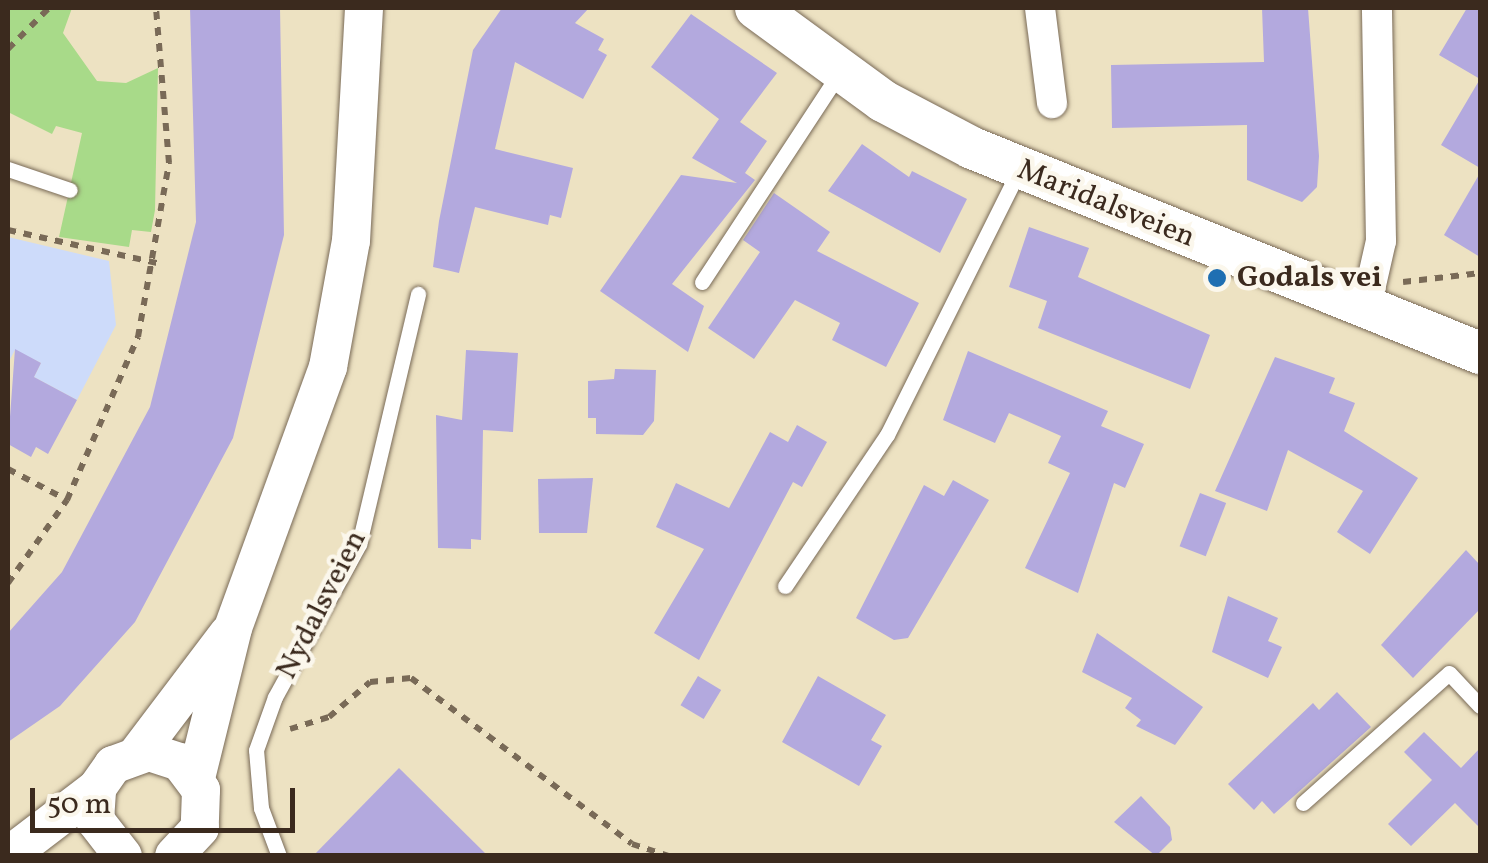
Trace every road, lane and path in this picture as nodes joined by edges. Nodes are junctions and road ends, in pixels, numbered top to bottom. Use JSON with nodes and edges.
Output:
{"nodes":[{"id":1,"x":49,"y":8,"type":"edge"},
{"id":2,"x":156,"y":8,"type":"edge"},
{"id":3,"x":364,"y":8,"type":"edge"},
{"id":4,"x":756,"y":8,"type":"edge"},
{"id":5,"x":1040,"y":8,"type":"edge"},
{"id":6,"x":1377,"y":8,"type":"edge"},
{"id":7,"x":8,"y":49,"type":"edge"},
{"id":8,"x":840,"y":72,"type":"junction"},
{"id":9,"x":1052,"y":103,"type":"dead end"},
{"id":10,"x":8,"y":169,"type":"edge"},
{"id":11,"x":1019,"y":170,"type":"junction"},
{"id":12,"x":70,"y":190,"type":"dead end"},
{"id":13,"x":8,"y":230,"type":"edge"},
{"id":14,"x":157,"y":263,"type":"junction"},
{"id":15,"x":1480,"y":273,"type":"edge"},
{"id":16,"x":702,"y":282,"type":"dead end"},
{"id":17,"x":1403,"y":282,"type":"dead end"},
{"id":18,"x":418,"y":294,"type":"dead end"},
{"id":19,"x":1366,"y":307,"type":"junction"},
{"id":20,"x":1480,"y":352,"type":"edge"},
{"id":21,"x":8,"y":469,"type":"edge"},
{"id":22,"x":67,"y":500,"type":"junction"},
{"id":23,"x":8,"y":583,"type":"edge"},
{"id":24,"x":785,"y":586,"type":"dead end"},
{"id":25,"x":233,"y":628,"type":"junction"},
{"id":26,"x":1480,"y":706,"type":"edge"},
{"id":27,"x":263,"y":727,"type":"junction"},
{"id":28,"x":138,"y":753,"type":"junction"},
{"id":29,"x":196,"y":778,"type":"junction"},
{"id":30,"x":97,"y":788,"type":"junction"},
{"id":31,"x":1303,"y":803,"type":"dead end"},
{"id":32,"x":203,"y":842,"type":"edge"},
{"id":33,"x":8,"y":856,"type":"edge"},
{"id":34,"x":122,"y":856,"type":"edge"},
{"id":35,"x":174,"y":856,"type":"edge"},
{"id":36,"x":278,"y":856,"type":"edge"},
{"id":37,"x":668,"y":856,"type":"edge"}],
"edges":[{"from":1,"to":7,"type":"path"},
{"from":2,"to":14,"type":"path"},
{"from":3,"to":25,"type":"street"},
{"from":4,"to":8,"type":"main road","name":"Maridalsveien"},
{"from":5,"to":9,"type":"street"},
{"from":6,"to":19,"type":"street"},
{"from":8,"to":11,"type":"main road","name":"Maridalsveien"},
{"from":8,"to":16,"type":"lane"},
{"from":10,"to":12,"type":"lane"},
{"from":11,"to":19,"type":"main road","name":"Maridalsveien"},
{"from":11,"to":24,"type":"lane"},
{"from":13,"to":14,"type":"path"},
{"from":14,"to":22,"type":"path"},
{"from":15,"to":17,"type":"path"},
{"from":18,"to":27,"type":"lane","name":"Nydalsveien"},
{"from":19,"to":20,"type":"main road","name":"Maridalsveien"},
{"from":21,"to":22,"type":"path"},
{"from":22,"to":23,"type":"path"},
{"from":25,"to":28,"type":"street"},
{"from":25,"to":29,"type":"street"},
{"from":26,"to":31,"type":"lane"},
{"from":27,"to":36,"type":"lane","name":"Nydalsveien"},
{"from":27,"to":37,"type":"path"},
{"from":28,"to":29,"type":"street"},
{"from":28,"to":30,"type":"street"},
{"from":29,"to":32,"type":"street"},
{"from":30,"to":33,"type":"street"},
{"from":30,"to":34,"type":"street"},
{"from":32,"to":35,"type":"street"}]}
